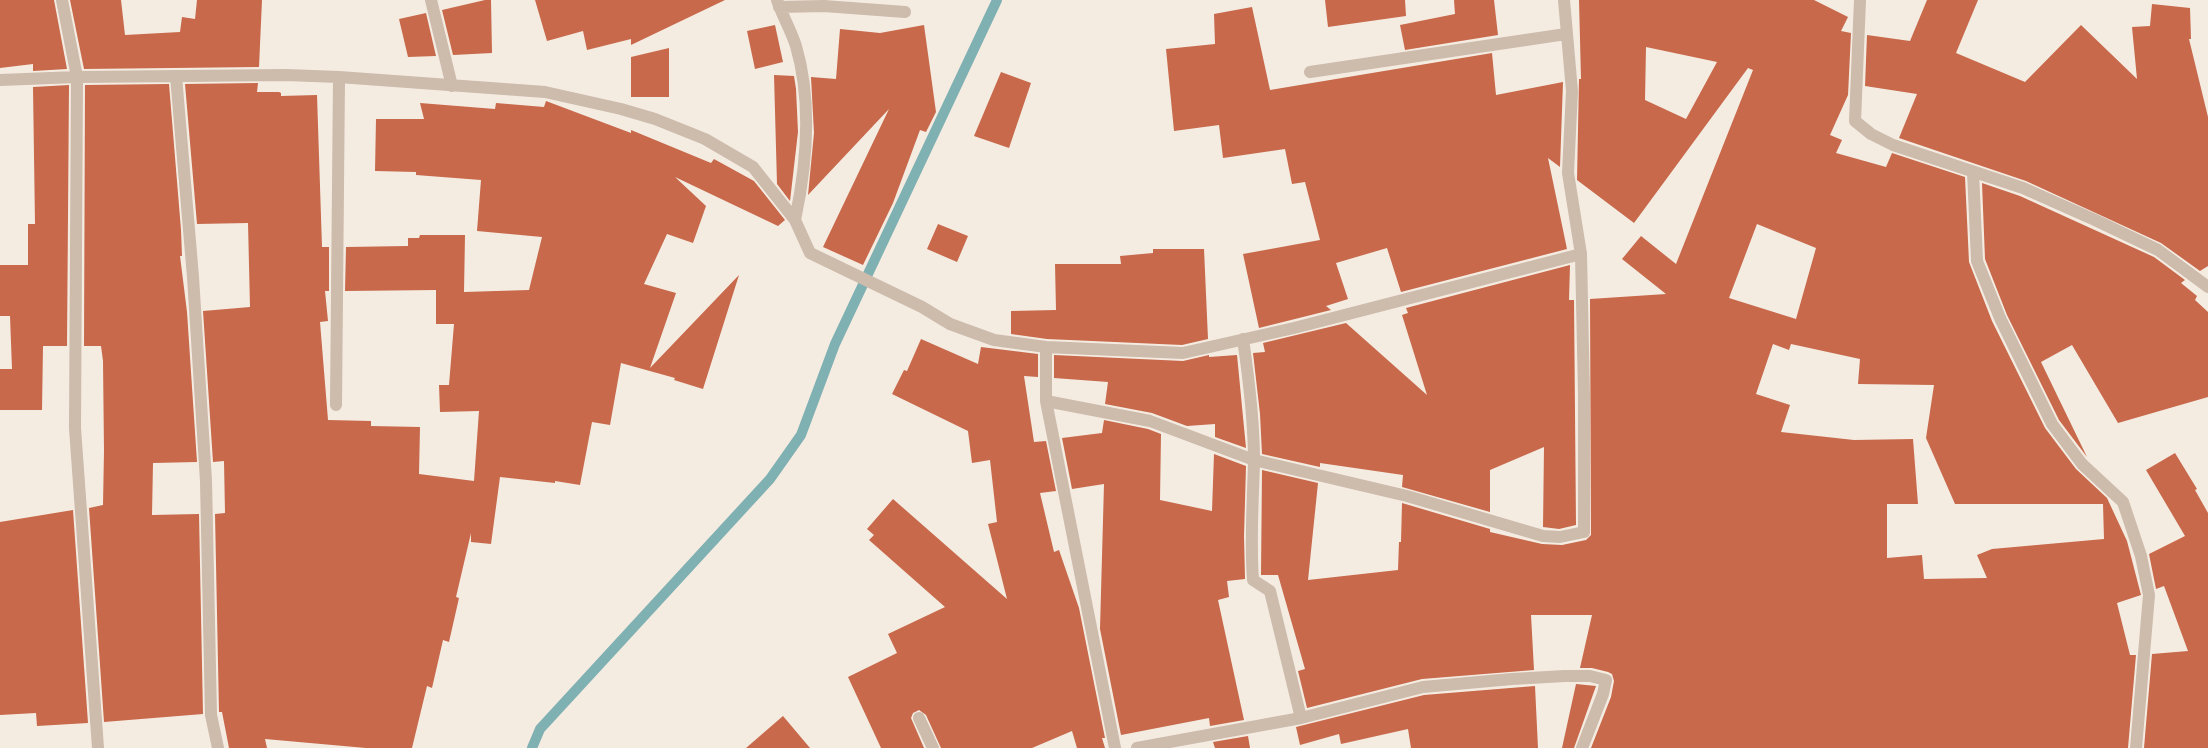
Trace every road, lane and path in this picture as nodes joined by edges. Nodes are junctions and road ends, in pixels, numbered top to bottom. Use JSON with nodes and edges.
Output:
{"nodes":[{"id":1,"x":62,"y":0,"type":"edge"},
{"id":2,"x":431,"y":0,"type":"edge"},
{"id":3,"x":1564,"y":0,"type":"edge"},
{"id":4,"x":1860,"y":0,"type":"edge"},
{"id":5,"x":778,"y":4,"type":"edge"},
{"id":6,"x":905,"y":12,"type":"dead end"},
{"id":7,"x":1566,"y":34,"type":"junction"},
{"id":8,"x":1310,"y":72,"type":"dead end"},
{"id":9,"x":176,"y":76,"type":"junction"},
{"id":10,"x":77,"y":77,"type":"junction"},
{"id":11,"x":339,"y":77,"type":"junction"},
{"id":12,"x":0,"y":80,"type":"edge"},
{"id":13,"x":452,"y":86,"type":"junction"},
{"id":14,"x":1973,"y":172,"type":"junction"},
{"id":15,"x":795,"y":220,"type":"junction"},
{"id":16,"x":1581,"y":254,"type":"junction"},
{"id":17,"x":2208,"y":287,"type":"edge"},
{"id":18,"x":1244,"y":339,"type":"junction"},
{"id":19,"x":1046,"y":347,"type":"junction"},
{"id":20,"x":1046,"y":401,"type":"junction"},
{"id":21,"x":336,"y":405,"type":"dead end"},
{"id":22,"x":1254,"y":460,"type":"junction"},
{"id":23,"x":919,"y":718,"type":"dead end"},
{"id":24,"x":1301,"y":718,"type":"junction"},
{"id":25,"x":98,"y":748,"type":"edge"},
{"id":26,"x":218,"y":748,"type":"edge"},
{"id":27,"x":933,"y":748,"type":"edge"},
{"id":28,"x":1115,"y":748,"type":"edge"},
{"id":29,"x":1137,"y":748,"type":"edge"},
{"id":30,"x":1582,"y":748,"type":"edge"},
{"id":31,"x":2136,"y":748,"type":"edge"}],
"edges":[{"from":1,"to":10,"type":"street"},
{"from":2,"to":13,"type":"street"},
{"from":3,"to":7,"type":"street"},
{"from":4,"to":14,"type":"street"},
{"from":5,"to":6,"type":"street"},
{"from":5,"to":15,"type":"street"},
{"from":7,"to":8,"type":"street"},
{"from":7,"to":16,"type":"street"},
{"from":9,"to":10,"type":"street"},
{"from":9,"to":11,"type":"street"},
{"from":9,"to":26,"type":"street"},
{"from":10,"to":12,"type":"street"},
{"from":10,"to":25,"type":"street"},
{"from":11,"to":13,"type":"street"},
{"from":11,"to":21,"type":"street"},
{"from":13,"to":15,"type":"street"},
{"from":14,"to":17,"type":"street"},
{"from":14,"to":31,"type":"street"},
{"from":15,"to":19,"type":"street"},
{"from":16,"to":18,"type":"street"},
{"from":16,"to":22,"type":"street"},
{"from":18,"to":19,"type":"street"},
{"from":18,"to":22,"type":"street"},
{"from":19,"to":20,"type":"street"},
{"from":20,"to":22,"type":"street"},
{"from":20,"to":28,"type":"street"},
{"from":22,"to":24,"type":"street"},
{"from":23,"to":27,"type":"street"},
{"from":24,"to":29,"type":"street"},
{"from":24,"to":30,"type":"street"}]}
